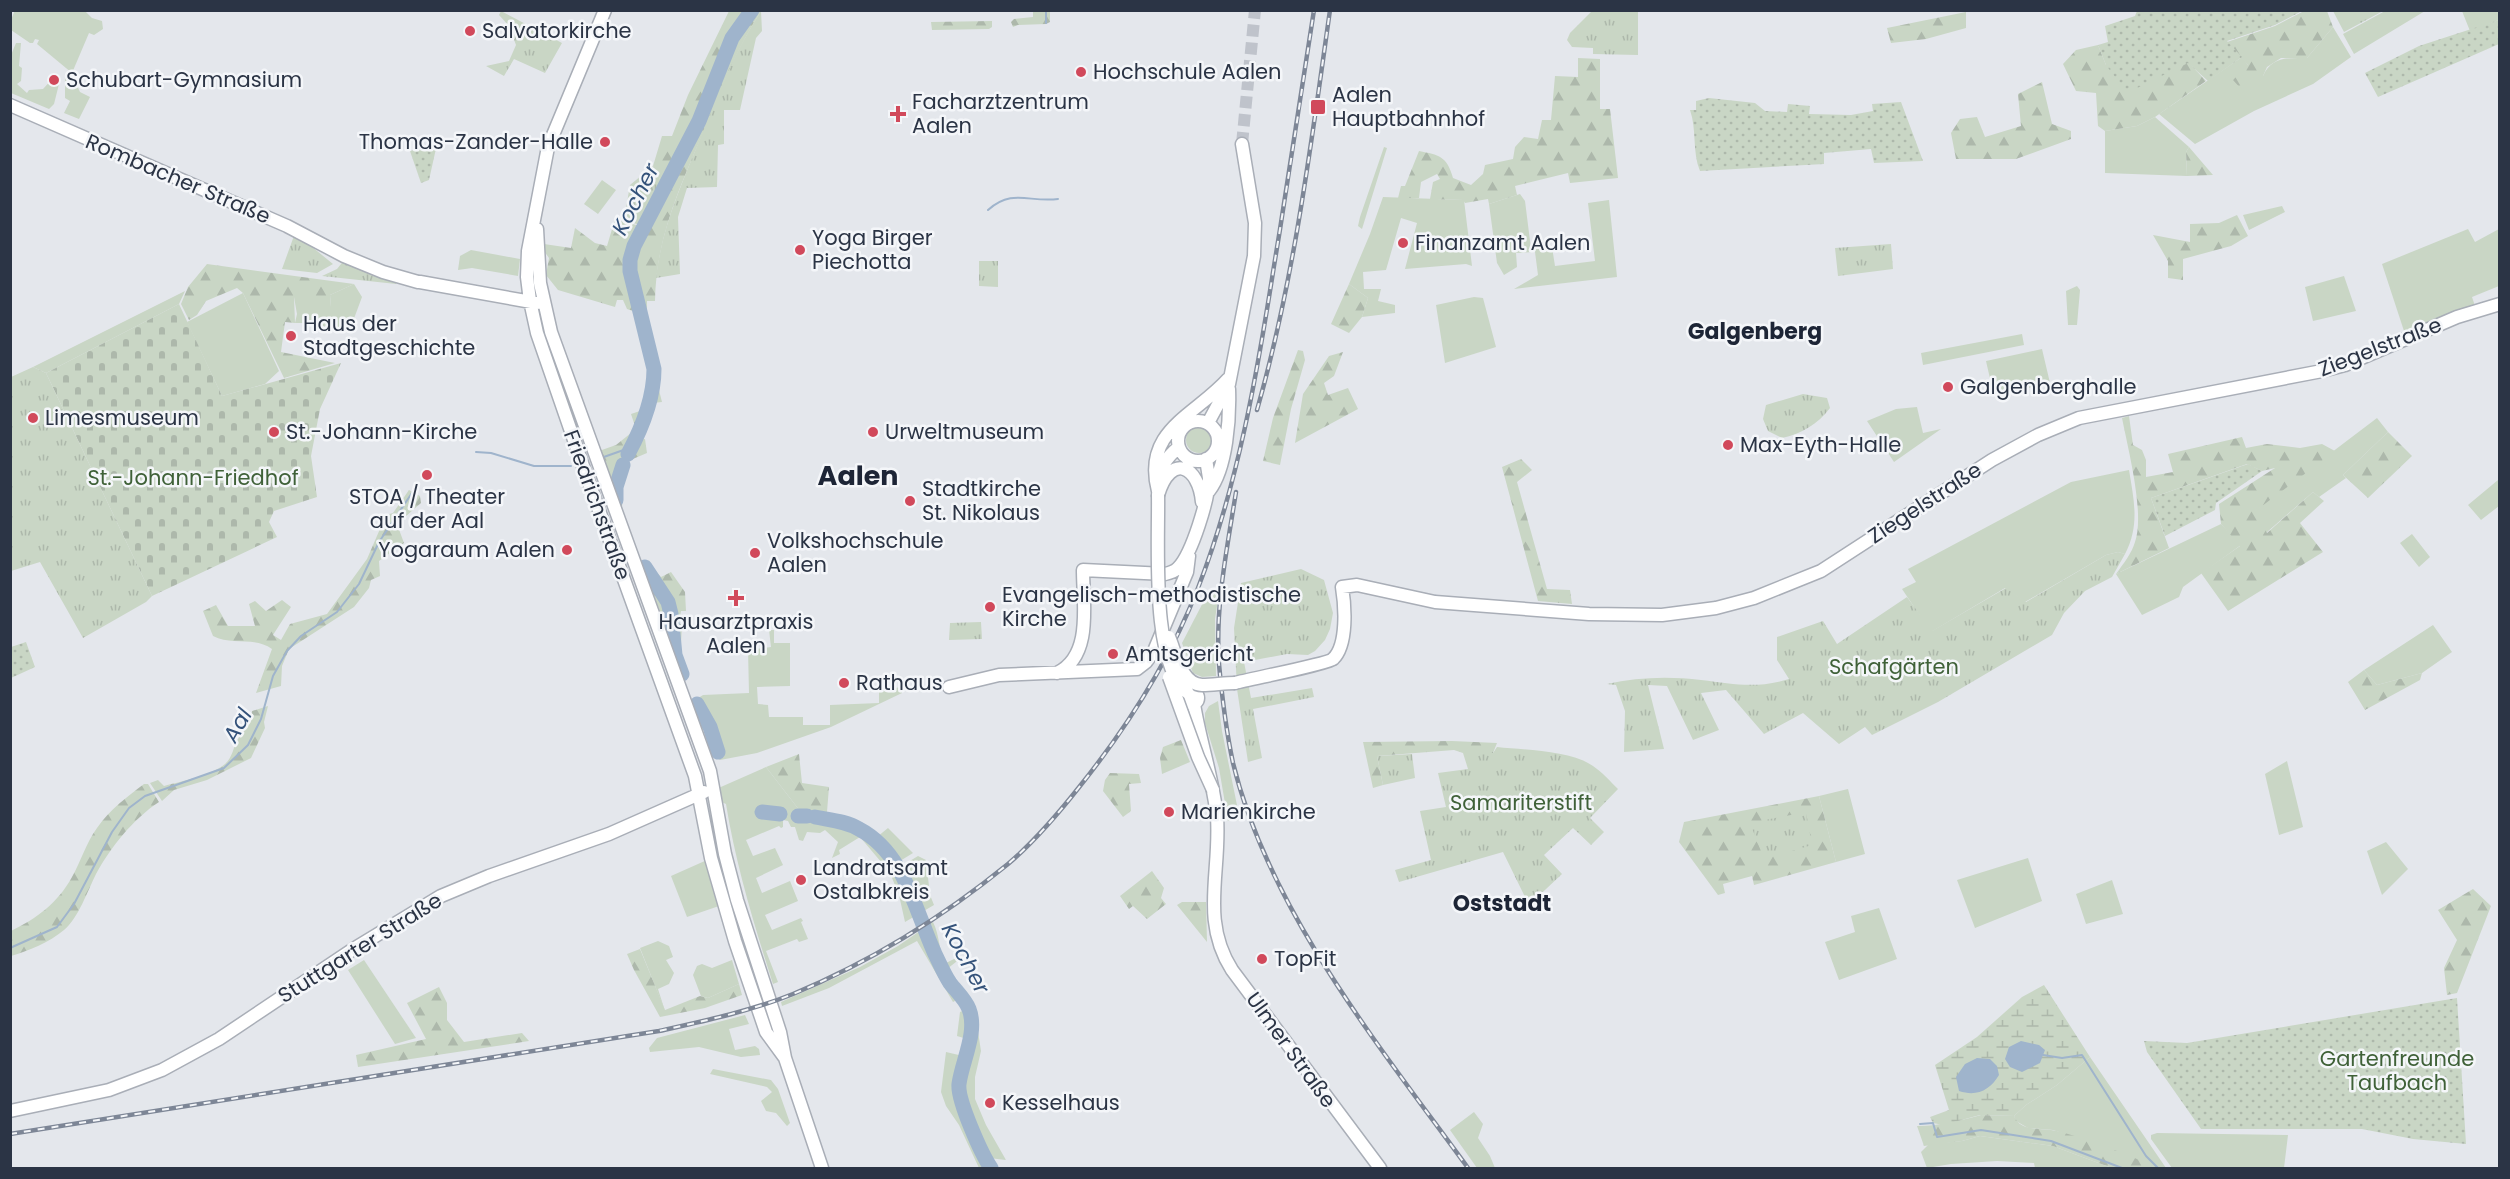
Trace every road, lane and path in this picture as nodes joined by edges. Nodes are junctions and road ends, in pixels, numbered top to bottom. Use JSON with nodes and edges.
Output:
{"nodes":[{"id":1,"x":605,"y":10,"type":"edge"},
{"id":2,"x":10,"y":105,"type":"edge"},
{"id":3,"x":1242,"y":144,"type":"tunnel mouth"},
{"id":4,"x":536,"y":210,"type":"junction"},
{"id":5,"x":530,"y":301,"type":"junction"},
{"id":6,"x":544,"y":304,"type":"junction"},
{"id":7,"x":2499,"y":304,"type":"edge"},
{"id":8,"x":554,"y":339,"type":"junction"},
{"id":9,"x":540,"y":341,"type":"junction"},
{"id":10,"x":1230,"y":380,"type":"junction"},
{"id":11,"x":1208,"y":423,"type":"junction"},
{"id":12,"x":1179,"y":447,"type":"junction"},
{"id":13,"x":1206,"y":459,"type":"junction"},
{"id":14,"x":1158,"y":493,"type":"junction"},
{"id":15,"x":1204,"y":500,"type":"junction"},
{"id":16,"x":1188,"y":551,"type":"junction"},
{"id":17,"x":1161,"y":620,"type":"junction"},
{"id":18,"x":1164,"y":640,"type":"junction"},
{"id":19,"x":1057,"y":673,"type":"junction"},
{"id":20,"x":1235,"y":683,"type":"junction"},
{"id":21,"x":949,"y":687,"type":"dead end"},
{"id":22,"x":1193,"y":698,"type":"junction"},
{"id":23,"x":714,"y":788,"type":"junction"},
{"id":24,"x":1213,"y":789,"type":"junction"},
{"id":25,"x":699,"y":794,"type":"junction"},
{"id":26,"x":784,"y":1058,"type":"junction"},
{"id":27,"x":10,"y":1111,"type":"edge"},
{"id":28,"x":822,"y":1168,"type":"edge"},
{"id":29,"x":1380,"y":1168,"type":"edge"}],
"edges":[{"from":1,"to":4,"type":"main road","name":"Friedrichstraße"},
{"from":2,"to":5,"type":"main road","name":"Rombacher Straße"},
{"from":3,"to":10,"type":"main road"},
{"from":4,"to":5,"type":"main road","name":"Friedrichstraße"},
{"from":4,"to":6,"type":"main road","name":"Friedrichstraße"},
{"from":5,"to":6,"type":"main road","name":"Rombacher Straße"},
{"from":5,"to":9,"type":"main road","name":"Friedrichstraße"},
{"from":6,"to":8,"type":"main road","name":"Friedrichstraße"},
{"from":7,"to":20,"type":"main road","name":"Ziegelstraße"},
{"from":8,"to":9,"type":"main road"},
{"from":8,"to":23,"type":"main road","name":"Friedrichstraße"},
{"from":9,"to":25,"type":"main road","name":"Friedrichstraße"},
{"from":10,"to":11,"type":"main road"},
{"from":10,"to":14,"type":"main road"},
{"from":10,"to":15,"type":"main road"},
{"from":11,"to":12,"type":"main road"},
{"from":11,"to":13,"type":"main road"},
{"from":12,"to":13,"type":"main road"},
{"from":12,"to":14,"type":"main road"},
{"from":13,"to":15,"type":"main road"},
{"from":14,"to":15,"type":"main road"},
{"from":14,"to":17,"type":"main road","bridge":true},
{"from":15,"to":16,"type":"main road"},
{"from":16,"to":19,"type":"main road"},
{"from":16,"to":19,"type":"main road"},
{"from":17,"to":18,"type":"main road","bridge":true},
{"from":17,"to":20,"type":"main road","bridge":true},
{"from":18,"to":22,"type":"main road","bridge":true},
{"from":18,"to":24,"type":"main road","bridge":true},
{"from":19,"to":21,"type":"main road"},
{"from":20,"to":22,"type":"main road","bridge":true},
{"from":22,"to":24,"type":"main road","bridge":true},
{"from":23,"to":25,"type":"main road","name":"Stuttgarter Straße"},
{"from":23,"to":26,"type":"main road","name":"Friedrichstraße"},
{"from":24,"to":29,"type":"main road","name":"Ulmer Straße"},
{"from":25,"to":26,"type":"main road","name":"Friedrichstraße"},
{"from":25,"to":27,"type":"main road","name":"Stuttgarter Straße"},
{"from":26,"to":28,"type":"main road"}]}
